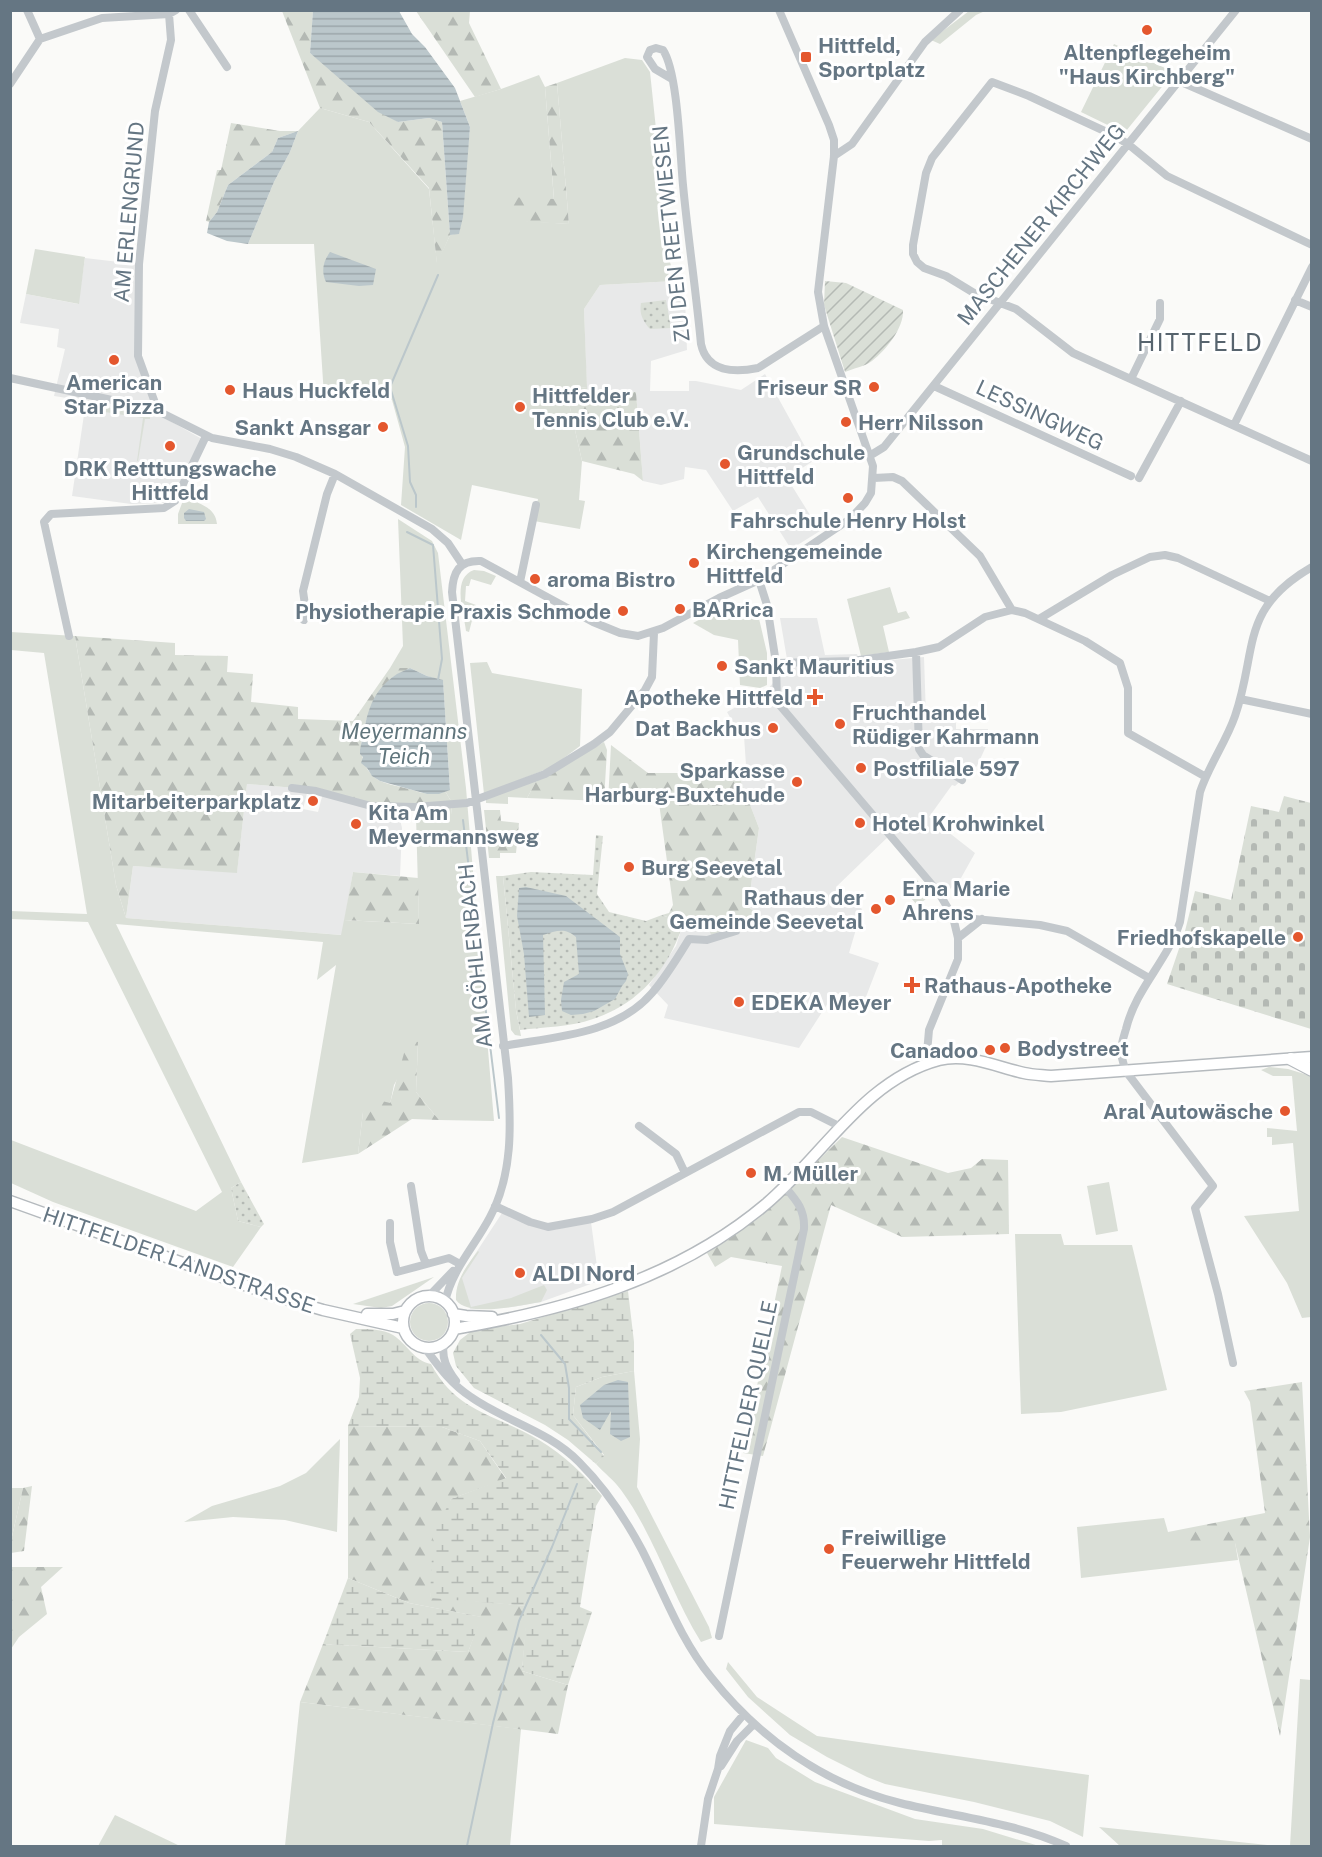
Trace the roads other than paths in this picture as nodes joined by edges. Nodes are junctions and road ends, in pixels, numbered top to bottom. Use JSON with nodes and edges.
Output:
{"nodes":[{"id":1,"x":27,"y":10,"type":"edge"},
{"id":2,"x":189,"y":10,"type":"edge"},
{"id":3,"x":779,"y":10,"type":"edge"},
{"id":4,"x":960,"y":10,"type":"edge"},
{"id":5,"x":1236,"y":10,"type":"edge"},
{"id":6,"x":173,"y":12,"type":"edge"},
{"id":7,"x":101,"y":14,"type":"edge"},
{"id":8,"x":40,"y":39,"type":"junction"},
{"id":9,"x":227,"y":67,"type":"dead end"},
{"id":10,"x":672,"y":79,"type":"dead end"},
{"id":11,"x":1179,"y":81,"type":"junction"},
{"id":12,"x":10,"y":84,"type":"edge"},
{"id":13,"x":1311,"y":139,"type":"edge"},
{"id":14,"x":1128,"y":144,"type":"junction"},
{"id":15,"x":834,"y":156,"type":"junction"},
{"id":16,"x":1311,"y":245,"type":"edge"},
{"id":17,"x":1311,"y":267,"type":"edge"},
{"id":18,"x":1295,"y":300,"type":"junction"},
{"id":19,"x":1001,"y":303,"type":"junction"},
{"id":20,"x":1160,"y":303,"type":"dead end"},
{"id":21,"x":1311,"y":307,"type":"edge"},
{"id":22,"x":824,"y":326,"type":"junction"},
{"id":23,"x":10,"y":378,"type":"edge"},
{"id":24,"x":1131,"y":379,"type":"junction"},
{"id":25,"x":934,"y":386,"type":"junction"},
{"id":26,"x":1181,"y":401,"type":"junction"},
{"id":27,"x":158,"y":411,"type":"junction"},
{"id":28,"x":1234,"y":425,"type":"junction"},
{"id":29,"x":206,"y":436,"type":"junction"},
{"id":30,"x":871,"y":455,"type":"junction"},
{"id":31,"x":1311,"y":460,"type":"edge"},
{"id":32,"x":335,"y":474,"type":"junction"},
{"id":33,"x":874,"y":478,"type":"junction"},
{"id":34,"x":536,"y":505,"type":"dead end"},
{"id":35,"x":462,"y":564,"type":"junction"},
{"id":36,"x":1311,"y":567,"type":"edge"},
{"id":37,"x":759,"y":580,"type":"junction"},
{"id":38,"x":520,"y":582,"type":"junction"},
{"id":39,"x":1269,"y":601,"type":"junction"},
{"id":40,"x":1012,"y":610,"type":"junction"},
{"id":41,"x":1039,"y":619,"type":"junction"},
{"id":42,"x":304,"y":620,"type":"dead end"},
{"id":43,"x":654,"y":633,"type":"junction"},
{"id":44,"x":69,"y":636,"type":"dead end"},
{"id":45,"x":916,"y":652,"type":"junction"},
{"id":46,"x":776,"y":663,"type":"junction"},
{"id":47,"x":1240,"y":699,"type":"junction"},
{"id":48,"x":1311,"y":714,"type":"edge"},
{"id":49,"x":1206,"y":777,"type":"junction"},
{"id":50,"x":962,"y":780,"type":"dead end"},
{"id":51,"x":292,"y":788,"type":"dead end"},
{"id":52,"x":477,"y":800,"type":"junction"},
{"id":53,"x":953,"y":917,"type":"junction"},
{"id":54,"x":982,"y":919,"type":"junction"},
{"id":55,"x":736,"y":932,"type":"dead end"},
{"id":56,"x":958,"y":938,"type":"junction"},
{"id":57,"x":1149,"y":978,"type":"junction"},
{"id":58,"x":503,"y":1046,"type":"junction"},
{"id":59,"x":1311,"y":1057,"type":"edge"},
{"id":60,"x":1291,"y":1059,"type":"junction"},
{"id":61,"x":926,"y":1065,"type":"junction"},
{"id":62,"x":1125,"y":1070,"type":"junction"},
{"id":63,"x":1311,"y":1070,"type":"edge"},
{"id":64,"x":639,"y":1126,"type":"dead end"},
{"id":65,"x":841,"y":1127,"type":"junction"},
{"id":66,"x":685,"y":1173,"type":"junction"},
{"id":67,"x":411,"y":1186,"type":"dead end"},
{"id":68,"x":785,"y":1187,"type":"junction"},
{"id":69,"x":10,"y":1201,"type":"edge"},
{"id":70,"x":495,"y":1206,"type":"junction"},
{"id":71,"x":390,"y":1223,"type":"dead end"},
{"id":72,"x":426,"y":1264,"type":"junction"},
{"id":73,"x":460,"y":1264,"type":"junction"},
{"id":74,"x":429,"y":1296,"type":"junction"},
{"id":75,"x":445,"y":1302,"type":"junction"},
{"id":76,"x":405,"y":1311,"type":"junction"},
{"id":77,"x":349,"y":1314,"type":"junction"},
{"id":78,"x":453,"y":1314,"type":"junction"},
{"id":79,"x":513,"y":1318,"type":"junction"},
{"id":80,"x":403,"y":1328,"type":"junction"},
{"id":81,"x":454,"y":1329,"type":"junction"},
{"id":82,"x":444,"y":1343,"type":"junction"},
{"id":83,"x":425,"y":1348,"type":"junction"},
{"id":84,"x":1233,"y":1363,"type":"dead end"},
{"id":85,"x":470,"y":1397,"type":"junction"},
{"id":86,"x":719,"y":1636,"type":"dead end"},
{"id":87,"x":744,"y":1714,"type":"junction"},
{"id":88,"x":754,"y":1724,"type":"junction"},
{"id":89,"x":718,"y":1769,"type":"junction"},
{"id":90,"x":701,"y":1846,"type":"edge"},
{"id":91,"x":1066,"y":1846,"type":"edge"}],
"edges":[{"from":1,"to":8,"type":"street"},
{"from":2,"to":9,"type":"street"},
{"from":3,"to":15,"type":"street"},
{"from":4,"to":15,"type":"street"},
{"from":5,"to":11,"type":"street","name":"MASCHENER KIRCHWEG"},
{"from":6,"to":7,"type":"street","name":"AM ERLENGRUND"},
{"from":6,"to":27,"type":"street","name":"AM ERLENGRUND"},
{"from":7,"to":8,"type":"street","name":"AM ERLENGRUND"},
{"from":8,"to":12,"type":"street"},
{"from":10,"to":22,"type":"street","name":"ZU DEN REETWIESEN"},
{"from":11,"to":13,"type":"street"},
{"from":11,"to":14,"type":"street","name":"MASCHENER KIRCHWEG"},
{"from":14,"to":16,"type":"street"},
{"from":14,"to":19,"type":"street","name":"MASCHENER KIRCHWEG"},
{"from":14,"to":19,"type":"street"},
{"from":15,"to":22,"type":"street"},
{"from":17,"to":18,"type":"street"},
{"from":18,"to":21,"type":"street"},
{"from":18,"to":28,"type":"street"},
{"from":19,"to":24,"type":"street"},
{"from":19,"to":25,"type":"street","name":"MASCHENER KIRCHWEG"},
{"from":20,"to":24,"type":"street"},
{"from":22,"to":30,"type":"street"},
{"from":23,"to":27,"type":"street"},
{"from":24,"to":26,"type":"street"},
{"from":25,"to":26,"type":"street","name":"LESSINGWEG"},
{"from":25,"to":30,"type":"street","name":"MASCHENER KIRCHWEG"},
{"from":26,"to":28,"type":"street"},
{"from":27,"to":29,"type":"street"},
{"from":28,"to":31,"type":"street"},
{"from":29,"to":32,"type":"street"},
{"from":29,"to":44,"type":"street"},
{"from":30,"to":33,"type":"street"},
{"from":32,"to":35,"type":"street"},
{"from":32,"to":42,"type":"street"},
{"from":33,"to":37,"type":"street"},
{"from":33,"to":40,"type":"street"},
{"from":34,"to":38,"type":"street"},
{"from":35,"to":38,"type":"street"},
{"from":35,"to":52,"type":"street","name":"AM GÖHLENBACH"},
{"from":36,"to":39,"type":"street"},
{"from":37,"to":43,"type":"street"},
{"from":37,"to":46,"type":"street"},
{"from":38,"to":43,"type":"street"},
{"from":39,"to":41,"type":"street"},
{"from":39,"to":47,"type":"street"},
{"from":40,"to":41,"type":"street"},
{"from":40,"to":45,"type":"street"},
{"from":41,"to":49,"type":"street"},
{"from":43,"to":52,"type":"street"},
{"from":45,"to":46,"type":"street"},
{"from":45,"to":50,"type":"street"},
{"from":46,"to":53,"type":"street"},
{"from":47,"to":48,"type":"street"},
{"from":47,"to":49,"type":"street"},
{"from":49,"to":57,"type":"street"},
{"from":51,"to":52,"type":"street"},
{"from":52,"to":58,"type":"street","name":"AM GÖHLENBACH"},
{"from":53,"to":54,"type":"street"},
{"from":53,"to":56,"type":"street"},
{"from":54,"to":56,"type":"street"},
{"from":54,"to":57,"type":"street"},
{"from":55,"to":58,"type":"street"},
{"from":56,"to":61,"type":"street"},
{"from":57,"to":62,"type":"street"},
{"from":58,"to":70,"type":"street","name":"AM GÖHLENBACH"},
{"from":59,"to":60,"type":"main road"},
{"from":60,"to":62,"type":"main road"},
{"from":60,"to":63,"type":"highway"},
{"from":61,"to":62,"type":"main road"},
{"from":61,"to":65,"type":"main road"},
{"from":62,"to":84,"type":"street"},
{"from":64,"to":66,"type":"street"},
{"from":65,"to":66,"type":"street"},
{"from":65,"to":68,"type":"main road"},
{"from":66,"to":70,"type":"street"},
{"from":67,"to":72,"type":"street"},
{"from":68,"to":79,"type":"main road"},
{"from":68,"to":86,"type":"street","name":"HITTFELDER QUELLE"},
{"from":69,"to":77,"type":"main road","name":"HITTFELDER LANDSTRASSE"},
{"from":70,"to":73,"type":"street","name":"AM GÖHLENBACH"},
{"from":71,"to":72,"type":"street"},
{"from":72,"to":73,"type":"street"},
{"from":73,"to":74,"type":"street","name":"AM GÖHLENBACH"},
{"from":73,"to":75,"type":"street","name":"AM GÖHLENBACH"},
{"from":74,"to":75,"type":"main road"},
{"from":74,"to":76,"type":"main road"},
{"from":75,"to":78,"type":"main road"},
{"from":76,"to":77,"type":"main road","name":"HITTFELDER LANDSTRASSE"},
{"from":76,"to":80,"type":"main road"},
{"from":77,"to":80,"type":"main road","name":"HITTFELDER LANDSTRASSE"},
{"from":78,"to":79,"type":"main road"},
{"from":78,"to":81,"type":"main road"},
{"from":79,"to":81,"type":"main road"},
{"from":80,"to":83,"type":"main road"},
{"from":81,"to":82,"type":"main road"},
{"from":82,"to":83,"type":"main road"},
{"from":82,"to":85,"type":"street"},
{"from":83,"to":85,"type":"street"},
{"from":85,"to":87,"type":"street"},
{"from":87,"to":88,"type":"street"},
{"from":87,"to":89,"type":"street"},
{"from":88,"to":89,"type":"street"},
{"from":88,"to":91,"type":"street"},
{"from":89,"to":90,"type":"street"}]}
